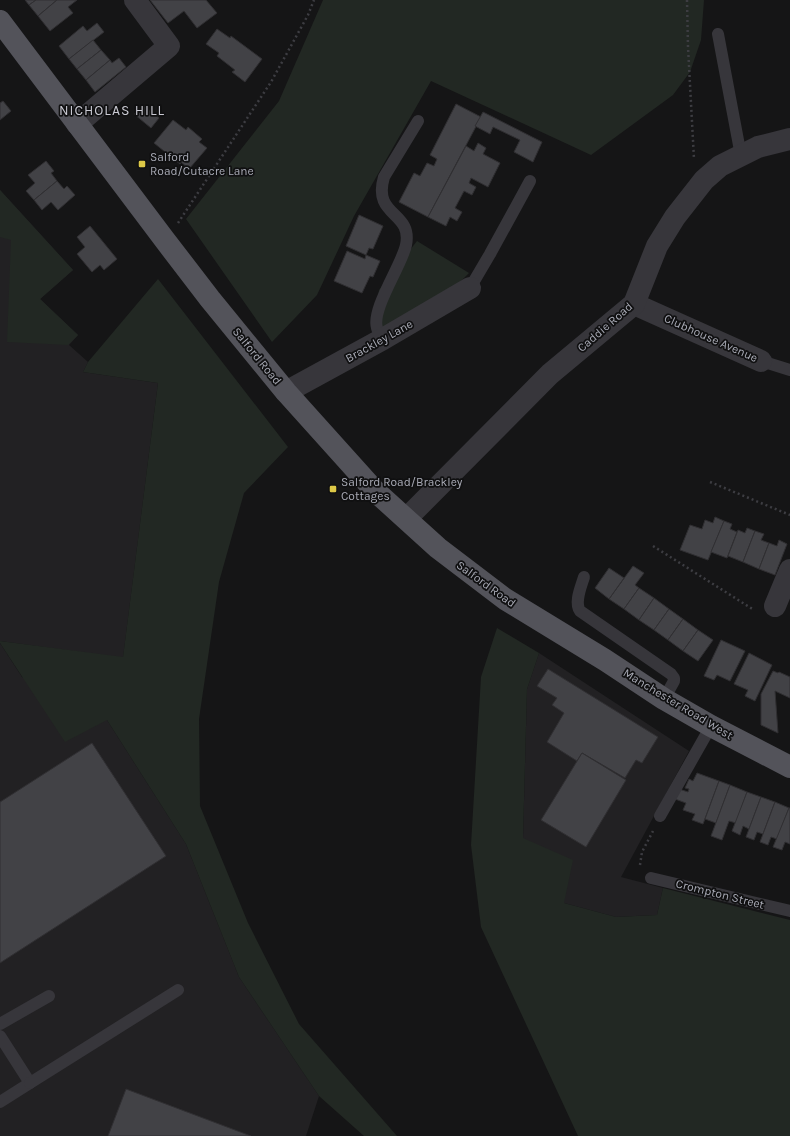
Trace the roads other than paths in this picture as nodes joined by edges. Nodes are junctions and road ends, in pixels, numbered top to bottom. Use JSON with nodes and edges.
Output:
{"nodes":[{"id":1,"x":135,"y":0,"type":"edge"},
{"id":2,"x":0,"y":21,"type":"edge"},
{"id":3,"x":718,"y":34,"type":"dead end"},
{"id":4,"x":418,"y":121,"type":"dead end"},
{"id":5,"x":77,"y":124,"type":"junction"},
{"id":6,"x":790,"y":139,"type":"edge"},
{"id":7,"x":741,"y":156,"type":"junction"},
{"id":8,"x":530,"y":181,"type":"dead end"},
{"id":9,"x":470,"y":288,"type":"joint"},
{"id":10,"x":634,"y":304,"type":"junction"},
{"id":11,"x":383,"y":339,"type":"junction"},
{"id":12,"x":761,"y":361,"type":"joint"},
{"id":13,"x":790,"y":370,"type":"edge"},
{"id":14,"x":286,"y":392,"type":"junction"},
{"id":15,"x":407,"y":518,"type":"junction"},
{"id":16,"x":790,"y":570,"type":"edge"},
{"id":17,"x":584,"y":577,"type":"dead end"},
{"id":18,"x":775,"y":606,"type":"road end"},
{"id":19,"x":568,"y":638,"type":"joint"},
{"id":20,"x":664,"y":698,"type":"junction"},
{"id":21,"x":712,"y":726,"type":"junction"},
{"id":22,"x":790,"y":767,"type":"edge"},
{"id":23,"x":660,"y":816,"type":"road end"},
{"id":24,"x":651,"y":878,"type":"road end"},
{"id":25,"x":790,"y":911,"type":"edge"},
{"id":26,"x":178,"y":990,"type":"dead end"},
{"id":27,"x":49,"y":996,"type":"dead end"},
{"id":28,"x":0,"y":1024,"type":"edge"},
{"id":29,"x":0,"y":1036,"type":"edge"},
{"id":30,"x":30,"y":1083,"type":"junction"},
{"id":31,"x":0,"y":1102,"type":"edge"}],
"edges":[{"from":1,"to":5,"type":"street"},
{"from":2,"to":5,"type":"main road","name":"Salford Road"},
{"from":3,"to":7,"type":"lane"},
{"from":4,"to":11,"type":"lane"},
{"from":5,"to":14,"type":"main road","name":"Salford Road"},
{"from":6,"to":7,"type":"street","name":"Caddie Road"},
{"from":7,"to":10,"type":"street","name":"Caddie Road"},
{"from":8,"to":9,"type":"lane"},
{"from":9,"to":11,"type":"street","name":"Brackley Lane"},
{"from":10,"to":12,"type":"street","name":"Clubhouse Avenue"},
{"from":10,"to":15,"type":"street","name":"Caddie Road"},
{"from":11,"to":14,"type":"street","name":"Brackley Lane"},
{"from":12,"to":13,"type":"lane","name":"Clubhouse Avenue"},
{"from":14,"to":15,"type":"main road","name":"Salford Road"},
{"from":15,"to":19,"type":"main road","name":"Salford Road"},
{"from":16,"to":18,"type":"street"},
{"from":17,"to":20,"type":"lane"},
{"from":19,"to":20,"type":"main road","name":"Manchester Road West"},
{"from":20,"to":21,"type":"main road","name":"Manchester Road West"},
{"from":21,"to":22,"type":"main road","name":"Manchester Road West"},
{"from":21,"to":23,"type":"lane"},
{"from":24,"to":25,"type":"lane","name":"Crompton Street"},
{"from":26,"to":30,"type":"lane"},
{"from":27,"to":28,"type":"lane"},
{"from":29,"to":30,"type":"lane"},
{"from":30,"to":31,"type":"lane"}]}
